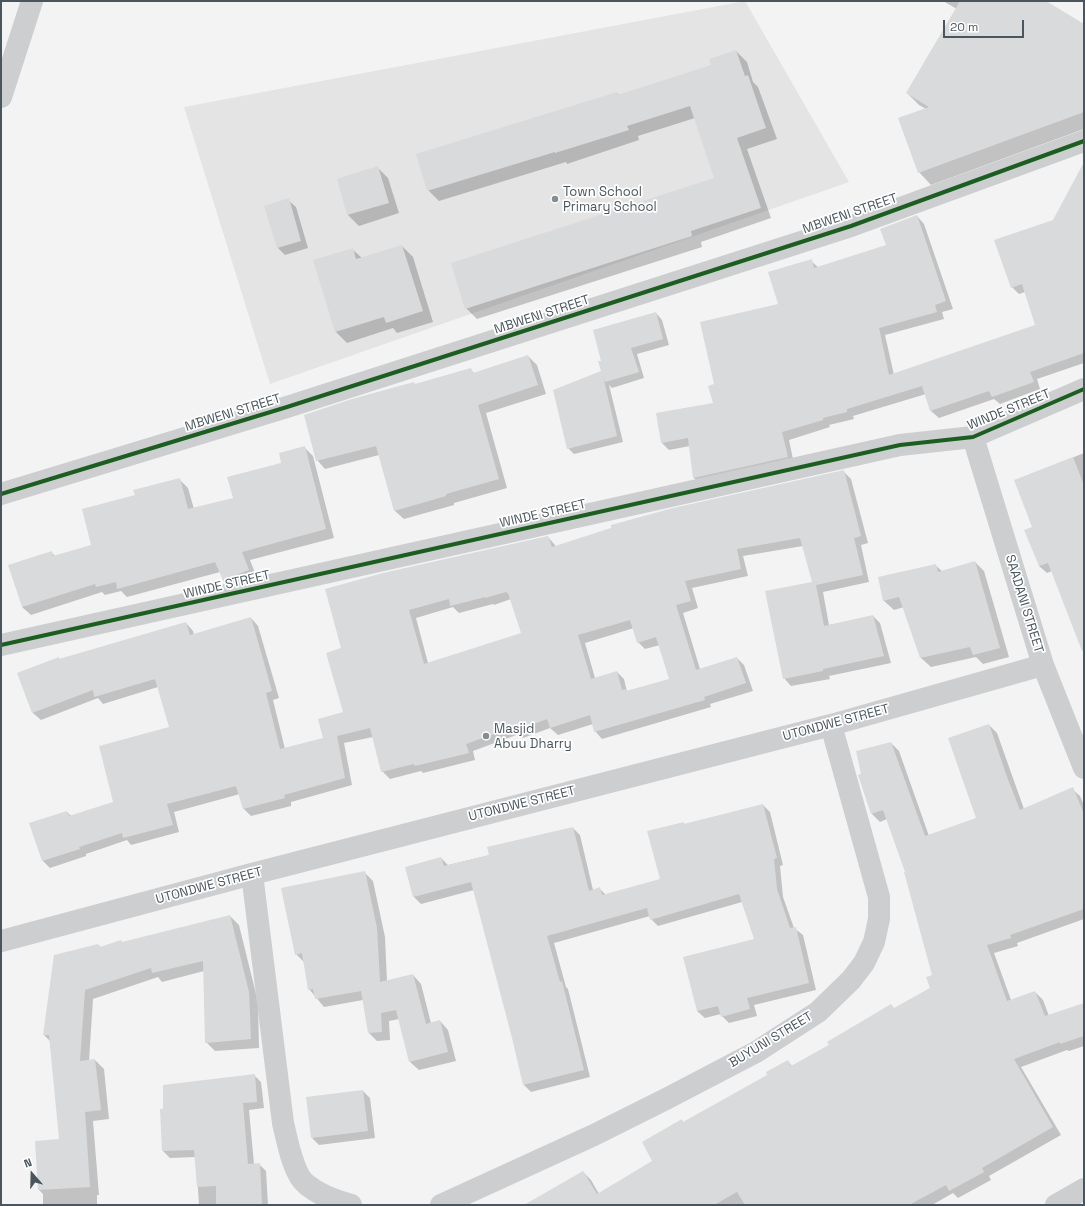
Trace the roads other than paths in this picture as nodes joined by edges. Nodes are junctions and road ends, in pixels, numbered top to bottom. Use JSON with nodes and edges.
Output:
{"nodes":[{"id":1,"x":32,"y":1,"type":"edge"},
{"id":2,"x":1,"y":97,"type":"edge"},
{"id":3,"x":1084,"y":141,"type":"edge"},
{"id":4,"x":1084,"y":389,"type":"edge"},
{"id":5,"x":972,"y":437,"type":"junction"},
{"id":6,"x":1,"y":494,"type":"edge"},
{"id":7,"x":1,"y":645,"type":"edge"},
{"id":8,"x":1043,"y":665,"type":"junction"},
{"id":9,"x":830,"y":725,"type":"junction"},
{"id":10,"x":1084,"y":768,"type":"edge"},
{"id":11,"x":252,"y":874,"type":"junction"},
{"id":12,"x":1,"y":941,"type":"edge"},
{"id":13,"x":1084,"y":1189,"type":"edge"},
{"id":14,"x":351,"y":1205,"type":"edge"},
{"id":15,"x":441,"y":1205,"type":"edge"},
{"id":16,"x":1056,"y":1205,"type":"edge"}],
"edges":[{"from":1,"to":2,"type":"street"},
{"from":3,"to":6,"type":"street","name":"MBWENI STREET"},
{"from":4,"to":5,"type":"street","name":"WINDE STREET"},
{"from":5,"to":7,"type":"street","name":"WINDE STREET"},
{"from":5,"to":8,"type":"street","name":"SAADANI STREET"},
{"from":8,"to":9,"type":"street","name":"UTONDWE STREET"},
{"from":8,"to":10,"type":"street","name":"SAADANI STREET"},
{"from":9,"to":11,"type":"street","name":"UTONDWE STREET"},
{"from":9,"to":15,"type":"street","name":"BUYUNI STREET"},
{"from":11,"to":12,"type":"street","name":"UTONDWE STREET"},
{"from":11,"to":14,"type":"street"},
{"from":13,"to":16,"type":"street"}]}
